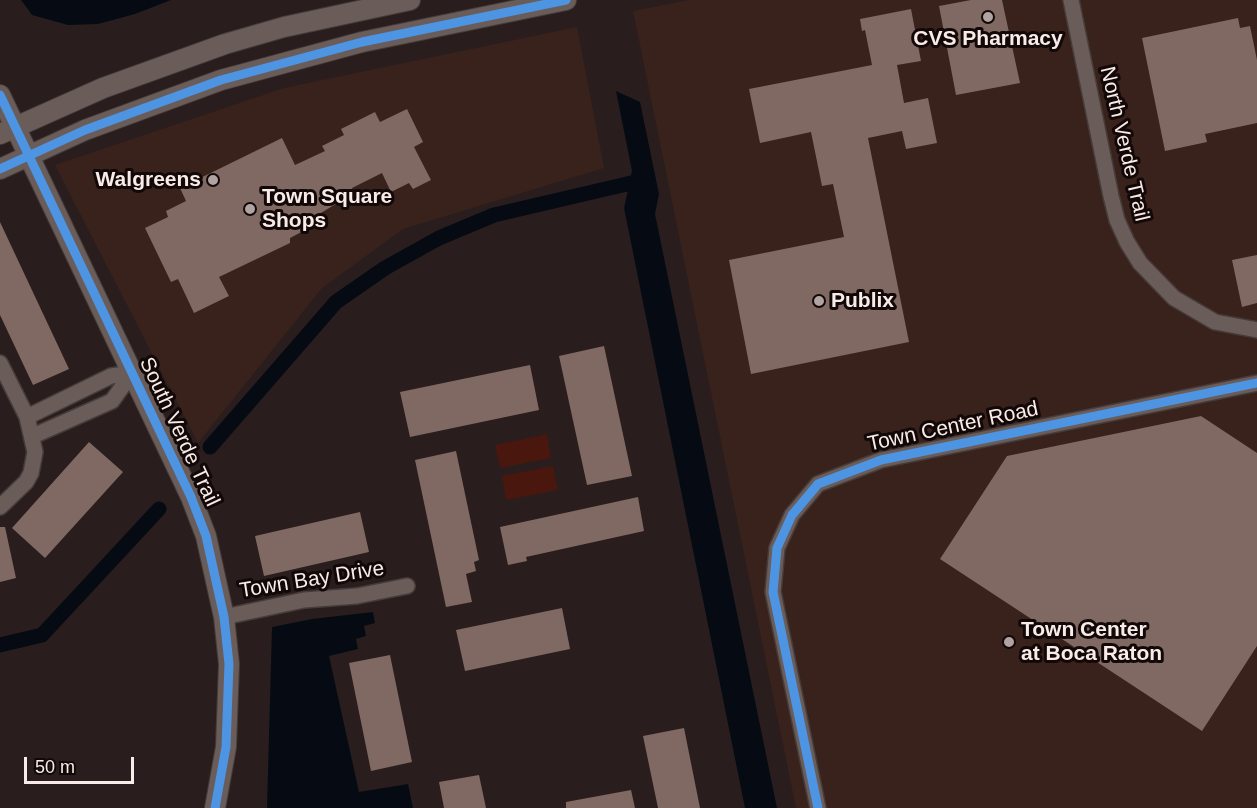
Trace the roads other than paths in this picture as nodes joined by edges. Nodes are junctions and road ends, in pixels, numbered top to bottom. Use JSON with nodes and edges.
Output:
{"nodes":[{"id":1,"x":410,"y":0,"type":"edge"},
{"id":2,"x":566,"y":0,"type":"edge"},
{"id":3,"x":1071,"y":0,"type":"edge"},
{"id":4,"x":331,"y":16,"type":"junction"},
{"id":5,"x":339,"y":48,"type":"junction"},
{"id":6,"x":0,"y":95,"type":"edge"},
{"id":7,"x":7,"y":130,"type":"edge"},
{"id":8,"x":28,"y":155,"type":"junction"},
{"id":9,"x":0,"y":169,"type":"edge"},
{"id":10,"x":1257,"y":330,"type":"edge"},
{"id":11,"x":0,"y":363,"type":"edge"},
{"id":12,"x":132,"y":373,"type":"junction"},
{"id":13,"x":1257,"y":383,"type":"edge"},
{"id":14,"x":27,"y":417,"type":"junction"},
{"id":15,"x":33,"y":436,"type":"junction"},
{"id":16,"x":0,"y":507,"type":"edge"},
{"id":17,"x":407,"y":586,"type":"dead end"},
{"id":18,"x":224,"y":616,"type":"junction"},
{"id":19,"x":215,"y":808,"type":"edge"},
{"id":20,"x":818,"y":808,"type":"edge"}],
"edges":[{"from":1,"to":4,"type":"street"},
{"from":2,"to":5,"type":"street"},
{"from":3,"to":10,"type":"street","name":"North Verde Trail"},
{"from":4,"to":5,"type":"street"},
{"from":4,"to":7,"type":"street"},
{"from":5,"to":8,"type":"street"},
{"from":6,"to":7,"type":"street","name":"South Verde Trail"},
{"from":7,"to":8,"type":"street","name":"South Verde Trail"},
{"from":8,"to":9,"type":"street"},
{"from":8,"to":12,"type":"street","name":"South Verde Trail"},
{"from":11,"to":14,"type":"street"},
{"from":12,"to":14,"type":"street"},
{"from":12,"to":15,"type":"street"},
{"from":12,"to":18,"type":"street","name":"South Verde Trail"},
{"from":13,"to":20,"type":"street","name":"Town Center Road"},
{"from":14,"to":15,"type":"street"},
{"from":15,"to":16,"type":"street"},
{"from":17,"to":18,"type":"street","name":"Town Bay Drive"},
{"from":18,"to":19,"type":"street","name":"South Verde Trail"}]}
